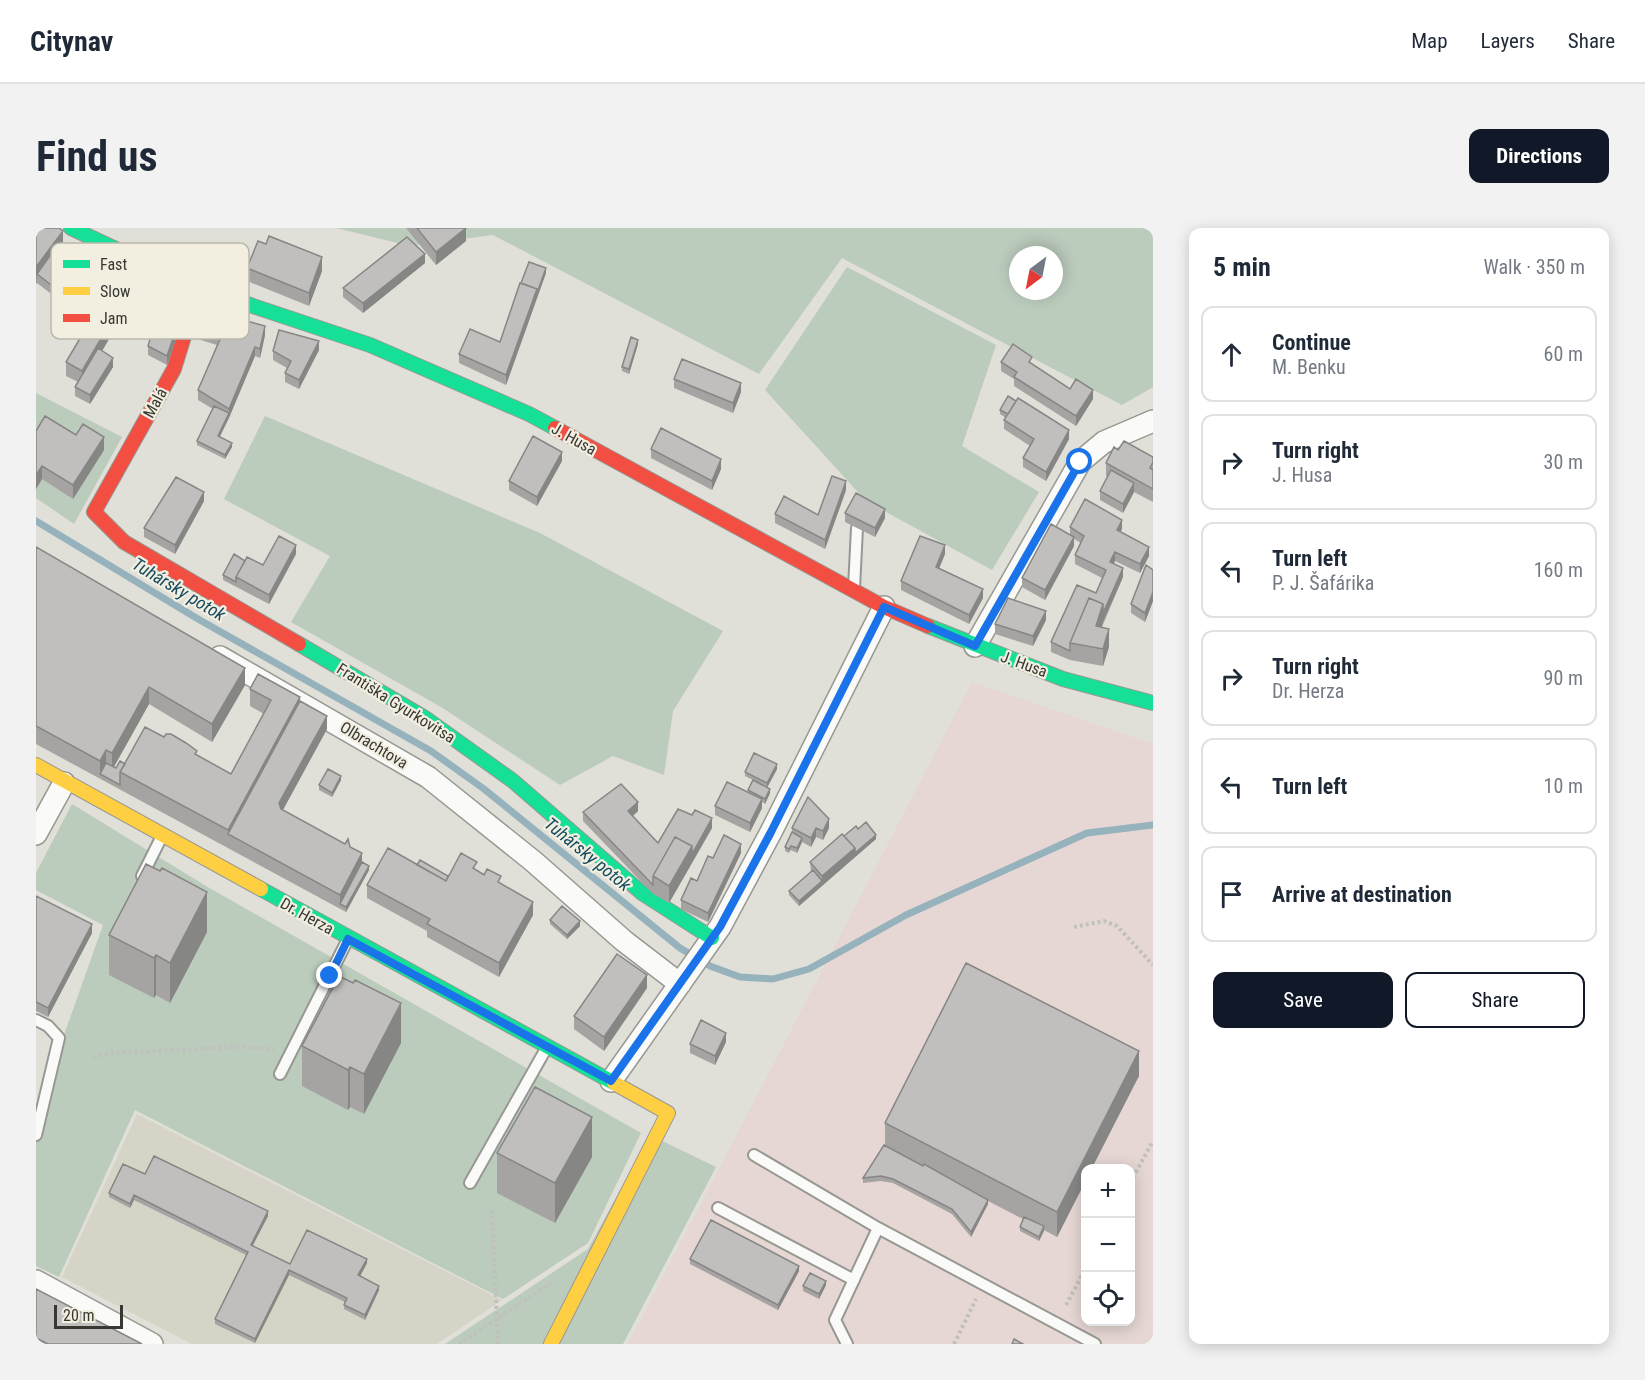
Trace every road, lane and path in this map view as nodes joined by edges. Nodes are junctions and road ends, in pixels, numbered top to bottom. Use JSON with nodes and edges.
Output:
{"nodes":[{"id":1,"x":71,"y":228,"type":"edge"},
{"id":2,"x":103,"y":243,"type":"edge"},
{"id":3,"x":249,"y":305,"type":"edge"},
{"id":4,"x":183,"y":339,"type":"edge"},
{"id":5,"x":1153,"y":421,"type":"edge"},
{"id":6,"x":94,"y":512,"type":"joint"},
{"id":7,"x":857,"y":528,"type":"edge"},
{"id":8,"x":854,"y":589,"type":"junction"},
{"id":9,"x":884,"y":607,"type":"junction"},
{"id":10,"x":975,"y":646,"type":"junction"},
{"id":11,"x":204,"y":648,"type":"edge"},
{"id":12,"x":1153,"y":703,"type":"edge"},
{"id":13,"x":36,"y":765,"type":"edge"},
{"id":14,"x":64,"y":783,"type":"junction"},
{"id":15,"x":36,"y":834,"type":"edge"},
{"id":16,"x":162,"y":836,"type":"junction"},
{"id":17,"x":138,"y":882,"type":"edge"},
{"id":18,"x":1074,"y":927,"type":"dead end"},
{"id":19,"x":716,"y":932,"type":"junction"},
{"id":20,"x":348,"y":939,"type":"junction"},
{"id":21,"x":1153,"y":965,"type":"edge"},
{"id":22,"x":676,"y":989,"type":"junction"},
{"id":23,"x":36,"y":1020,"type":"edge"},
{"id":24,"x":547,"y":1047,"type":"junction"},
{"id":25,"x":293,"y":1050,"type":"junction"},
{"id":26,"x":93,"y":1057,"type":"dead end"},
{"id":27,"x":280,"y":1074,"type":"dead end"},
{"id":28,"x":611,"y":1081,"type":"junction"},
{"id":29,"x":36,"y":1135,"type":"edge"},
{"id":30,"x":1153,"y":1141,"type":"edge"},
{"id":31,"x":754,"y":1155,"type":"dead end"},
{"id":32,"x":1135,"y":1175,"type":"edge"},
{"id":33,"x":470,"y":1183,"type":"dead end"},
{"id":34,"x":718,"y":1208,"type":"dead end"},
{"id":35,"x":492,"y":1210,"type":"dead end"},
{"id":36,"x":878,"y":1228,"type":"junction"},
{"id":37,"x":1084,"y":1272,"type":"edge"},
{"id":38,"x":854,"y":1280,"type":"junction"},
{"id":39,"x":36,"y":1281,"type":"edge"},
{"id":40,"x":553,"y":1282,"type":"dead end"},
{"id":41,"x":983,"y":1284,"type":"junction"},
{"id":42,"x":1066,"y":1305,"type":"dead end"},
{"id":43,"x":497,"y":1319,"type":"junction"},
{"id":44,"x":152,"y":1344,"type":"edge"},
{"id":45,"x":459,"y":1344,"type":"edge"},
{"id":46,"x":498,"y":1344,"type":"edge"},
{"id":47,"x":551,"y":1344,"type":"edge"},
{"id":48,"x":846,"y":1344,"type":"edge"},
{"id":49,"x":954,"y":1344,"type":"edge"},
{"id":50,"x":1095,"y":1344,"type":"edge"}],
"edges":[{"from":1,"to":2,"type":"street","name":"J. Husa"},
{"from":3,"to":8,"type":"street","name":"J. Husa"},
{"from":4,"to":6,"type":"street","name":"Malá"},
{"from":5,"to":10,"type":"street"},
{"from":6,"to":19,"type":"street","name":"Františka Gyurkovitsa"},
{"from":7,"to":8,"type":"lane"},
{"from":8,"to":9,"type":"street","name":"J. Husa"},
{"from":9,"to":10,"type":"street","name":"J. Husa"},
{"from":9,"to":19,"type":"street"},
{"from":10,"to":12,"type":"street","name":"J. Husa"},
{"from":11,"to":22,"type":"street","name":"Olbrachtova"},
{"from":13,"to":14,"type":"street","name":"Dr. Herza"},
{"from":14,"to":15,"type":"street"},
{"from":14,"to":16,"type":"street","name":"Dr. Herza"},
{"from":16,"to":17,"type":"lane"},
{"from":16,"to":20,"type":"street","name":"Dr. Herza"},
{"from":18,"to":21,"type":"path"},
{"from":19,"to":22,"type":"street"},
{"from":20,"to":24,"type":"street","name":"Dr. Herza"},
{"from":20,"to":25,"type":"lane"},
{"from":22,"to":28,"type":"street"},
{"from":23,"to":29,"type":"lane"},
{"from":24,"to":28,"type":"street","name":"Dr. Herza"},
{"from":24,"to":33,"type":"lane"},
{"from":25,"to":26,"type":"path"},
{"from":25,"to":27,"type":"lane"},
{"from":28,"to":47,"type":"street","name":"Dr. Herza"},
{"from":30,"to":32,"type":"path"},
{"from":31,"to":36,"type":"lane"},
{"from":34,"to":38,"type":"lane"},
{"from":35,"to":43,"type":"path"},
{"from":36,"to":38,"type":"lane"},
{"from":36,"to":41,"type":"lane"},
{"from":37,"to":42,"type":"path"},
{"from":38,"to":48,"type":"lane"},
{"from":39,"to":44,"type":"street"},
{"from":40,"to":43,"type":"path"},
{"from":41,"to":49,"type":"path"},
{"from":41,"to":50,"type":"lane"},
{"from":43,"to":45,"type":"path"},
{"from":43,"to":46,"type":"path"}]}
